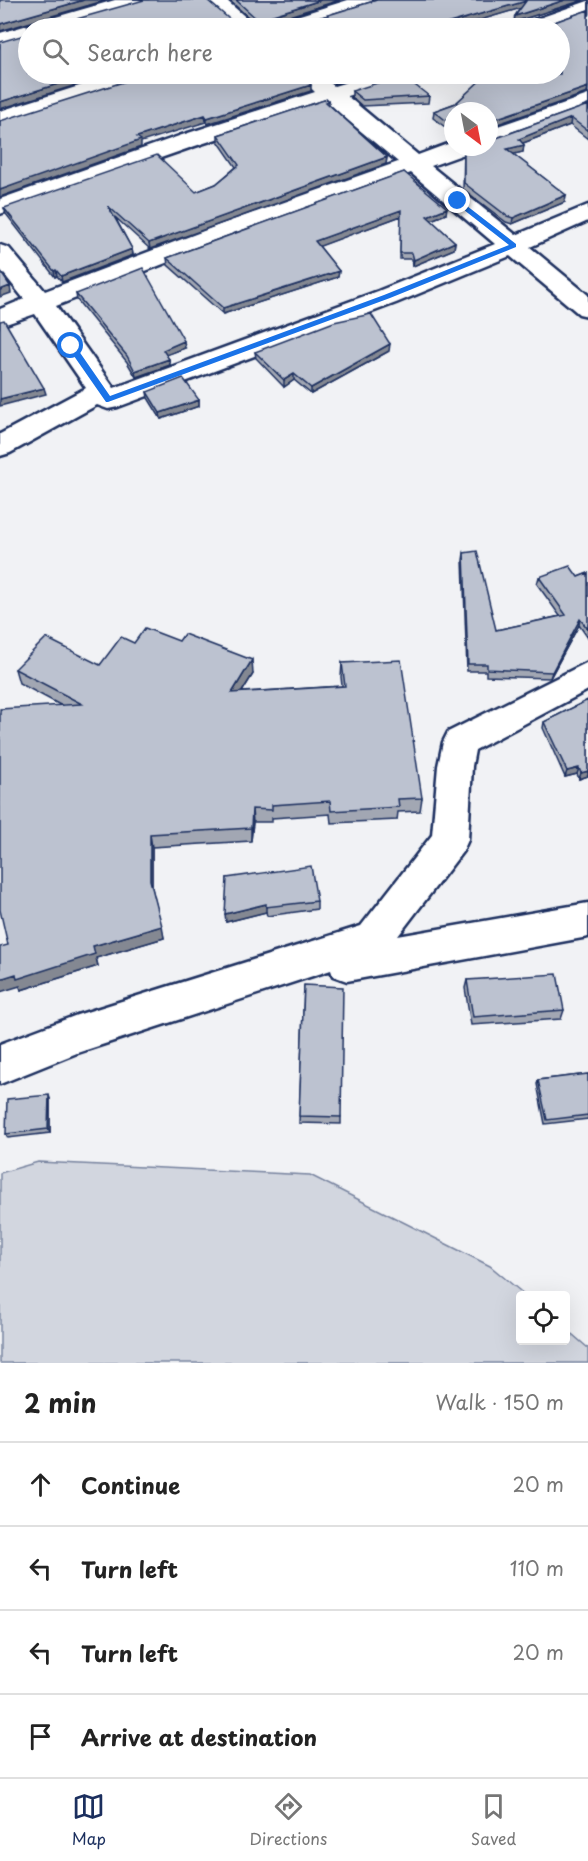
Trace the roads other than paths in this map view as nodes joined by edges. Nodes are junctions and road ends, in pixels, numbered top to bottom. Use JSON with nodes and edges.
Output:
{"nodes":[{"id":1,"x":137,"y":0,"type":"edge"},
{"id":2,"x":213,"y":0,"type":"edge"},
{"id":3,"x":369,"y":0,"type":"edge"},
{"id":4,"x":588,"y":7,"type":"edge"},
{"id":5,"x":74,"y":18,"type":"edge"},
{"id":6,"x":236,"y":18,"type":"edge"},
{"id":7,"x":310,"y":18,"type":"edge"},
{"id":8,"x":557,"y":18,"type":"edge"},
{"id":9,"x":18,"y":35,"type":"edge"},
{"id":10,"x":0,"y":40,"type":"edge"},
{"id":11,"x":106,"y":84,"type":"edge"},
{"id":12,"x":319,"y":84,"type":"edge"},
{"id":13,"x":361,"y":84,"type":"edge"},
{"id":14,"x":331,"y":93,"type":"junction"},
{"id":15,"x":588,"y":102,"type":"edge"},
{"id":16,"x":0,"y":118,"type":"edge"},
{"id":17,"x":498,"y":134,"type":"edge"},
{"id":18,"x":444,"y":154,"type":"edge"},
{"id":19,"x":413,"y":165,"type":"junction"},
{"id":20,"x":0,"y":207,"type":"edge"},
{"id":21,"x":588,"y":212,"type":"edge"},
{"id":22,"x":514,"y":245,"type":"junction"},
{"id":23,"x":0,"y":253,"type":"edge"},
{"id":24,"x":40,"y":302,"type":"junction"},
{"id":25,"x":588,"y":308,"type":"edge"},
{"id":26,"x":0,"y":318,"type":"edge"},
{"id":27,"x":102,"y":391,"type":"junction"},
{"id":28,"x":0,"y":446,"type":"edge"},
{"id":29,"x":588,"y":675,"type":"edge"},
{"id":30,"x":588,"y":920,"type":"edge"},
{"id":31,"x":0,"y":1063,"type":"edge"}],
"edges":[{"from":1,"to":5,"type":"street"},
{"from":2,"to":6,"type":"street"},
{"from":3,"to":7,"type":"street"},
{"from":4,"to":8,"type":"street"},
{"from":9,"to":10,"type":"street"},
{"from":11,"to":16,"type":"street"},
{"from":12,"to":14,"type":"street"},
{"from":13,"to":14,"type":"street"},
{"from":14,"to":19,"type":"street"},
{"from":14,"to":20,"type":"street"},
{"from":15,"to":17,"type":"street"},
{"from":18,"to":19,"type":"street"},
{"from":19,"to":22,"type":"street"},
{"from":19,"to":24,"type":"street"},
{"from":21,"to":22,"type":"street"},
{"from":22,"to":25,"type":"street"},
{"from":22,"to":27,"type":"street"},
{"from":23,"to":24,"type":"street"},
{"from":24,"to":26,"type":"street"},
{"from":24,"to":27,"type":"street"},
{"from":27,"to":28,"type":"street"},
{"from":29,"to":31,"type":"street"},
{"from":30,"to":31,"type":"street"}]}
